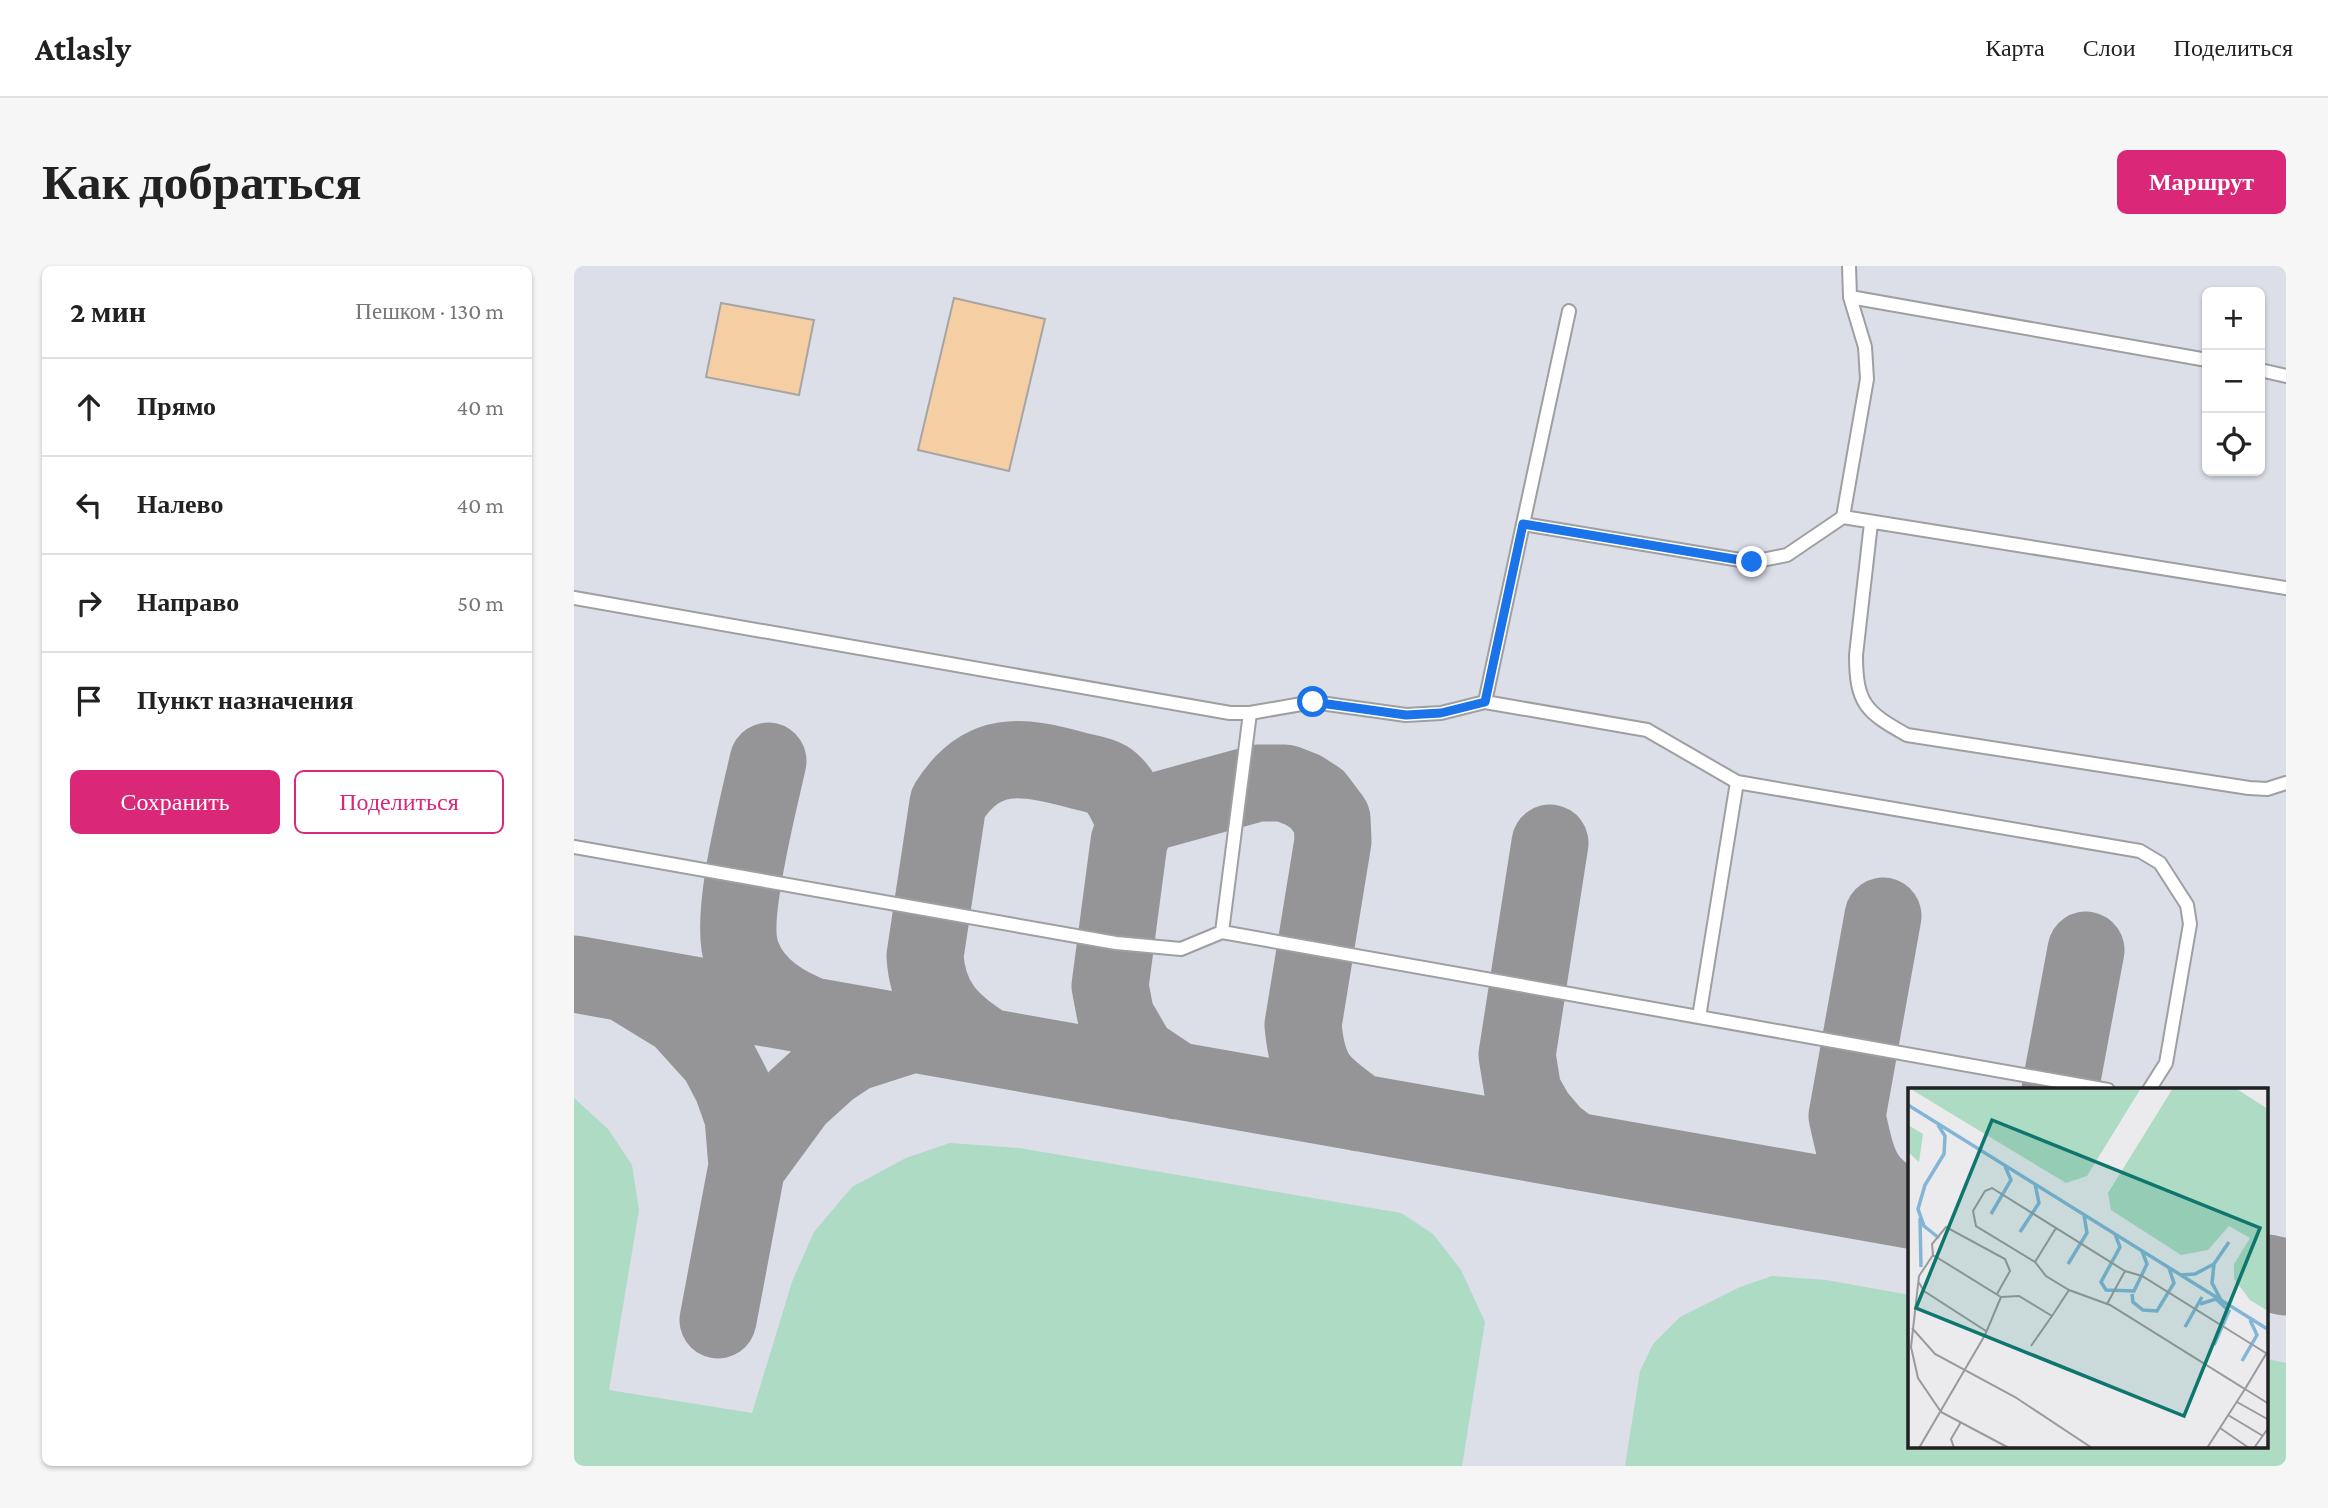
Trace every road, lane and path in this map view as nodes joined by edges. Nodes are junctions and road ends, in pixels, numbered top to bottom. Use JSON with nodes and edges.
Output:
{"nodes":[{"id":1,"x":1849,"y":266,"type":"edge"},
{"id":2,"x":1850,"y":297,"type":"junction"},
{"id":3,"x":1569,"y":311,"type":"dead end"},
{"id":4,"x":2202,"y":359,"type":"edge"},
{"id":5,"x":2265,"y":371,"type":"edge"},
{"id":6,"x":2286,"y":376,"type":"edge"},
{"id":7,"x":1843,"y":517,"type":"junction"},
{"id":8,"x":1871,"y":523,"type":"junction"},
{"id":9,"x":1523,"y":524,"type":"junction"},
{"id":10,"x":2286,"y":588,"type":"edge"},
{"id":11,"x":574,"y":598,"type":"edge"},
{"id":12,"x":1485,"y":702,"type":"junction"},
{"id":13,"x":1250,"y":713,"type":"junction"},
{"id":14,"x":1737,"y":782,"type":"junction"},
{"id":15,"x":2286,"y":783,"type":"edge"},
{"id":16,"x":574,"y":847,"type":"edge"},
{"id":17,"x":1222,"y":932,"type":"junction"},
{"id":18,"x":1699,"y":1017,"type":"junction"},
{"id":19,"x":2097,"y":1088,"type":"edge"},
{"id":20,"x":2150,"y":1088,"type":"edge"}],
"edges":[{"from":1,"to":2,"type":"lane"},
{"from":2,"to":4,"type":"lane"},
{"from":2,"to":7,"type":"lane"},
{"from":3,"to":9,"type":"lane"},
{"from":5,"to":6,"type":"lane"},
{"from":7,"to":8,"type":"lane"},
{"from":7,"to":9,"type":"lane"},
{"from":8,"to":10,"type":"lane"},
{"from":8,"to":15,"type":"lane"},
{"from":9,"to":12,"type":"lane"},
{"from":11,"to":13,"type":"lane"},
{"from":12,"to":13,"type":"lane"},
{"from":12,"to":14,"type":"lane"},
{"from":13,"to":17,"type":"lane"},
{"from":14,"to":18,"type":"lane"},
{"from":14,"to":20,"type":"lane"},
{"from":16,"to":17,"type":"lane"},
{"from":17,"to":18,"type":"lane"},
{"from":18,"to":19,"type":"lane"}]}
